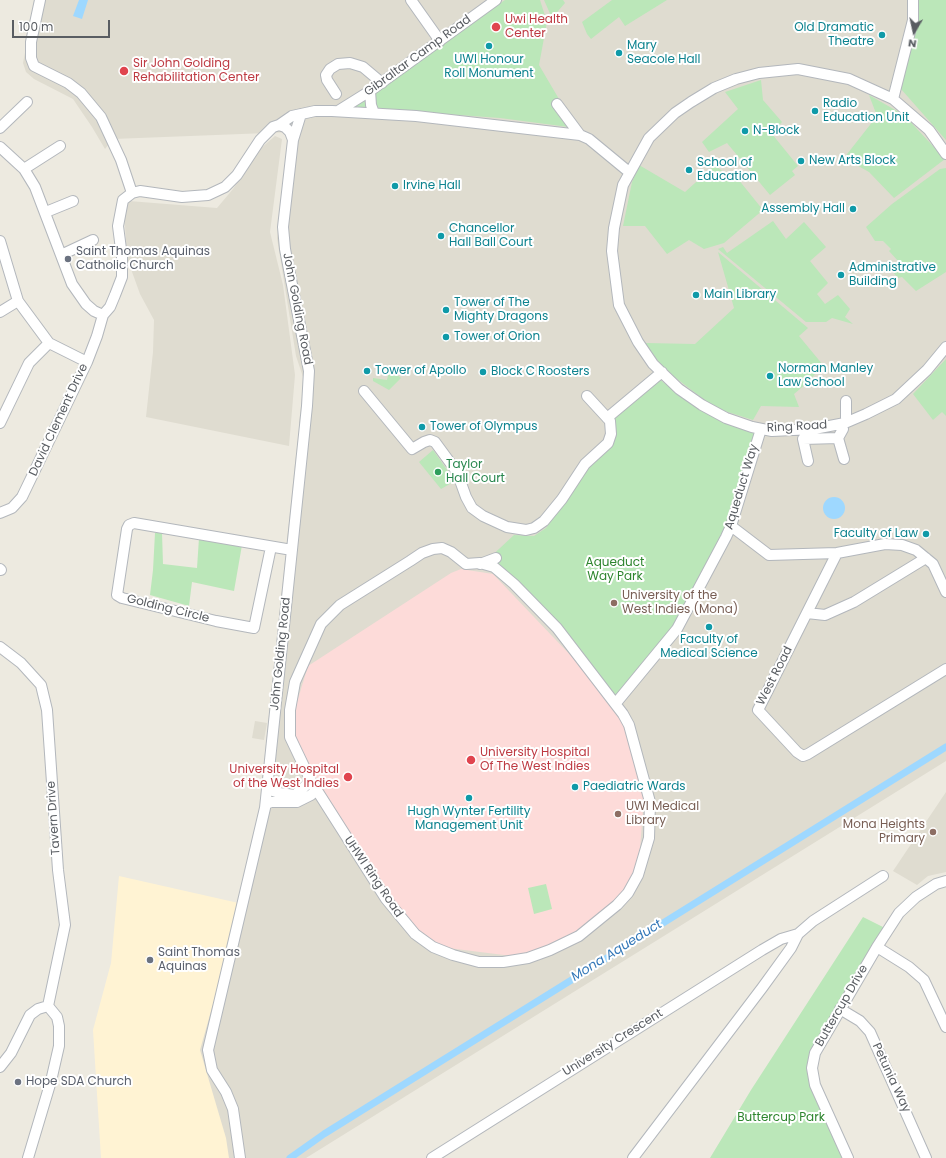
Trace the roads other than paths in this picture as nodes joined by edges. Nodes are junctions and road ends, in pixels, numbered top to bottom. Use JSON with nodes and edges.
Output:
{"nodes":[{"id":1,"x":40,"y":0,"type":"edge"},
{"id":2,"x":411,"y":0,"type":"edge"},
{"id":3,"x":496,"y":0,"type":"edge"},
{"id":4,"x":914,"y":0,"type":"edge"},
{"id":5,"x":440,"y":41,"type":"junction"},
{"id":6,"x":382,"y":83,"type":"junction"},
{"id":7,"x":367,"y":93,"type":"junction"},
{"id":8,"x":336,"y":94,"type":"dead end"},
{"id":9,"x":893,"y":99,"type":"junction"},
{"id":10,"x":27,"y":102,"type":"dead end"},
{"id":11,"x":557,"y":104,"type":"dead end"},
{"id":12,"x":338,"y":111,"type":"junction"},
{"id":13,"x":370,"y":113,"type":"junction"},
{"id":14,"x":301,"y":114,"type":"junction"},
{"id":15,"x":279,"y":125,"type":"junction"},
{"id":16,"x":0,"y":128,"type":"edge"},
{"id":17,"x":580,"y":135,"type":"junction"},
{"id":18,"x":293,"y":140,"type":"junction"},
{"id":19,"x":60,"y":146,"type":"dead end"},
{"id":20,"x":0,"y":150,"type":"edge"},
{"id":21,"x":946,"y":154,"type":"edge"},
{"id":22,"x":24,"y":169,"type":"junction"},
{"id":23,"x":629,"y":172,"type":"junction"},
{"id":24,"x":132,"y":193,"type":"junction"},
{"id":25,"x":72,"y":201,"type":"dead end"},
{"id":26,"x":46,"y":212,"type":"junction"},
{"id":27,"x":93,"y":240,"type":"dead end"},
{"id":28,"x":0,"y":241,"type":"edge"},
{"id":29,"x":61,"y":255,"type":"junction"},
{"id":30,"x":18,"y":300,"type":"junction"},
{"id":31,"x":0,"y":312,"type":"edge"},
{"id":32,"x":103,"y":315,"type":"junction"},
{"id":33,"x":49,"y":343,"type":"junction"},
{"id":34,"x":946,"y":347,"type":"edge"},
{"id":35,"x":87,"y":362,"type":"junction"},
{"id":36,"x":662,"y":372,"type":"junction"},
{"id":37,"x":364,"y":391,"type":"dead end"},
{"id":38,"x":586,"y":396,"type":"dead end"},
{"id":39,"x":846,"y":401,"type":"dead end"},
{"id":40,"x":607,"y":418,"type":"junction"},
{"id":41,"x":846,"y":418,"type":"dead end"},
{"id":42,"x":0,"y":423,"type":"edge"},
{"id":43,"x":843,"y":428,"type":"dead end"},
{"id":44,"x":761,"y":429,"type":"junction"},
{"id":45,"x":838,"y":438,"type":"junction"},
{"id":46,"x":844,"y":459,"type":"dead end"},
{"id":47,"x":808,"y":461,"type":"dead end"},
{"id":48,"x":0,"y":513,"type":"edge"},
{"id":49,"x":731,"y":526,"type":"junction"},
{"id":50,"x":270,"y":547,"type":"junction"},
{"id":51,"x":292,"y":550,"type":"junction"},
{"id":52,"x":837,"y":553,"type":"junction"},
{"id":53,"x":496,"y":558,"type":"dead end"},
{"id":54,"x":926,"y":558,"type":"junction"},
{"id":55,"x":479,"y":566,"type":"junction"},
{"id":56,"x":946,"y":592,"type":"edge"},
{"id":57,"x":807,"y":613,"type":"junction"},
{"id":58,"x":0,"y":647,"type":"edge"},
{"id":59,"x":946,"y":669,"type":"edge"},
{"id":60,"x":616,"y":703,"type":"junction"},
{"id":61,"x":314,"y":785,"type":"junction"},
{"id":62,"x":267,"y":789,"type":"junction"},
{"id":63,"x":266,"y":804,"type":"junction"},
{"id":64,"x":883,"y":876,"type":"dead end"},
{"id":65,"x":946,"y":881,"type":"edge"},
{"id":66,"x":798,"y":934,"type":"junction"},
{"id":67,"x":877,"y":947,"type":"junction"},
{"id":68,"x":48,"y":1006,"type":"junction"},
{"id":69,"x":840,"y":1009,"type":"junction"},
{"id":70,"x":946,"y":1027,"type":"edge"},
{"id":71,"x":0,"y":1067,"type":"edge"},
{"id":72,"x":28,"y":1158,"type":"edge"},
{"id":73,"x":240,"y":1158,"type":"edge"},
{"id":74,"x":432,"y":1158,"type":"edge"},
{"id":75,"x":633,"y":1158,"type":"edge"},
{"id":76,"x":848,"y":1158,"type":"edge"},
{"id":77,"x":926,"y":1158,"type":"edge"}],
"edges":[{"from":1,"to":24,"type":"street"},
{"from":2,"to":5,"type":"street"},
{"from":3,"to":5,"type":"street","name":"Gibraltar Camp Road"},
{"from":4,"to":9,"type":"street"},
{"from":5,"to":6,"type":"street","name":"Gibraltar Camp Road"},
{"from":6,"to":7,"type":"street","name":"Gibraltar Camp Road"},
{"from":6,"to":8,"type":"street"},
{"from":7,"to":12,"type":"street","name":"Gibraltar Camp Road"},
{"from":7,"to":13,"type":"street"},
{"from":9,"to":21,"type":"street","name":"Ring Road"},
{"from":9,"to":23,"type":"street","name":"Ring Road"},
{"from":10,"to":16,"type":"street"},
{"from":11,"to":17,"type":"street"},
{"from":12,"to":13,"type":"street"},
{"from":12,"to":14,"type":"street"},
{"from":13,"to":17,"type":"street"},
{"from":14,"to":15,"type":"street"},
{"from":14,"to":18,"type":"street","name":"John Golding Road"},
{"from":15,"to":18,"type":"street"},
{"from":15,"to":24,"type":"street"},
{"from":17,"to":23,"type":"street"},
{"from":18,"to":51,"type":"street","name":"John Golding Road"},
{"from":19,"to":22,"type":"street"},
{"from":20,"to":22,"type":"street"},
{"from":22,"to":26,"type":"street"},
{"from":23,"to":36,"type":"street","name":"Ring Road"},
{"from":24,"to":32,"type":"street"},
{"from":25,"to":26,"type":"street"},
{"from":26,"to":29,"type":"street"},
{"from":27,"to":29,"type":"street"},
{"from":28,"to":30,"type":"street"},
{"from":29,"to":32,"type":"street"},
{"from":30,"to":31,"type":"street"},
{"from":30,"to":33,"type":"street"},
{"from":32,"to":35,"type":"street","name":"David Clement Drive"},
{"from":33,"to":35,"type":"street"},
{"from":33,"to":42,"type":"street"},
{"from":34,"to":44,"type":"street","name":"Ring Road"},
{"from":35,"to":48,"type":"street","name":"David Clement Drive"},
{"from":36,"to":40,"type":"street"},
{"from":36,"to":44,"type":"street","name":"Ring Road"},
{"from":37,"to":40,"type":"street"},
{"from":38,"to":40,"type":"street"},
{"from":39,"to":41,"type":"street"},
{"from":43,"to":45,"type":"street"},
{"from":44,"to":49,"type":"street","name":"Aqueduct Way"},
{"from":45,"to":46,"type":"street"},
{"from":45,"to":47,"type":"street"},
{"from":49,"to":52,"type":"street"},
{"from":49,"to":60,"type":"street","name":"Aqueduct Way"},
{"from":50,"to":50,"type":"street","name":"Golding Circle"},
{"from":50,"to":51,"type":"street","name":"Golding Circle"},
{"from":51,"to":62,"type":"street","name":"John Golding Road"},
{"from":52,"to":54,"type":"street"},
{"from":52,"to":57,"type":"street","name":"West Road"},
{"from":53,"to":55,"type":"street"},
{"from":54,"to":56,"type":"street"},
{"from":54,"to":57,"type":"street"},
{"from":55,"to":60,"type":"street","name":"UHWI Ring Road"},
{"from":55,"to":61,"type":"street","name":"UHWI Ring Road"},
{"from":57,"to":59,"type":"street","name":"West Road"},
{"from":58,"to":68,"type":"street","name":"Tavern Drive"},
{"from":60,"to":61,"type":"street","name":"UHWI Ring Road"},
{"from":61,"to":62,"type":"street"},
{"from":61,"to":63,"type":"street"},
{"from":62,"to":63,"type":"street","name":"John Golding Road"},
{"from":63,"to":73,"type":"street","name":"John Golding Road"},
{"from":64,"to":66,"type":"street","name":"University Crescent"},
{"from":65,"to":67,"type":"street","name":"Buttercup Drive"},
{"from":66,"to":74,"type":"street","name":"University Crescent"},
{"from":66,"to":75,"type":"street","name":"University Crescent"},
{"from":67,"to":69,"type":"street","name":"Buttercup Drive"},
{"from":67,"to":70,"type":"street"},
{"from":68,"to":71,"type":"street"},
{"from":68,"to":72,"type":"street"},
{"from":69,"to":76,"type":"street","name":"Buttercup Drive"},
{"from":69,"to":77,"type":"street","name":"Petunia Way"}]}
